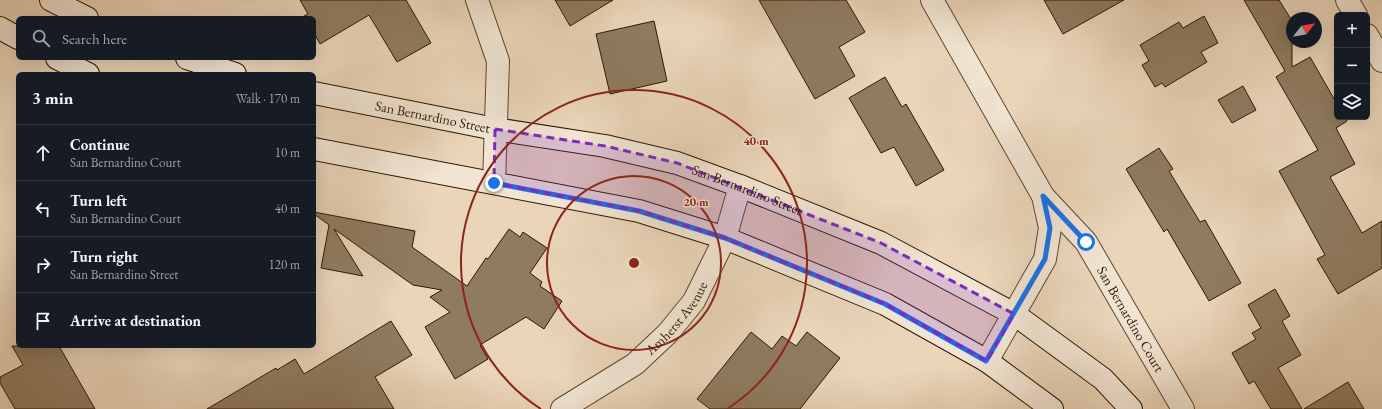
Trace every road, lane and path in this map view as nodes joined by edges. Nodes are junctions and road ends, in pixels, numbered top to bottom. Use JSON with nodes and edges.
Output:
{"nodes":[{"id":1,"x":51,"y":0,"type":"edge"},
{"id":2,"x":477,"y":0,"type":"edge"},
{"id":3,"x":932,"y":0,"type":"edge"},
{"id":4,"x":1347,"y":0,"type":"edge"},
{"id":5,"x":1354,"y":12,"type":"edge"},
{"id":6,"x":83,"y":16,"type":"edge"},
{"id":7,"x":0,"y":28,"type":"edge"},
{"id":8,"x":16,"y":37,"type":"edge"},
{"id":9,"x":1370,"y":40,"type":"edge"},
{"id":10,"x":61,"y":60,"type":"edge"},
{"id":11,"x":193,"y":60,"type":"edge"},
{"id":12,"x":1382,"y":62,"type":"edge"},
{"id":13,"x":84,"y":72,"type":"edge"},
{"id":14,"x":229,"y":72,"type":"edge"},
{"id":15,"x":316,"y":93,"type":"edge"},
{"id":16,"x":496,"y":129,"type":"junction"},
{"id":17,"x":316,"y":149,"type":"edge"},
{"id":18,"x":494,"y":183,"type":"junction"},
{"id":19,"x":740,"y":186,"type":"junction"},
{"id":20,"x":1043,"y":196,"type":"junction"},
{"id":21,"x":725,"y":238,"type":"junction"},
{"id":22,"x":1014,"y":314,"type":"junction"},
{"id":23,"x":986,"y":361,"type":"junction"},
{"id":24,"x":562,"y":409,"type":"edge"},
{"id":25,"x":1052,"y":409,"type":"edge"},
{"id":26,"x":1131,"y":409,"type":"edge"},
{"id":27,"x":1183,"y":409,"type":"edge"}],
"edges":[{"from":1,"to":6,"type":"main road"},
{"from":2,"to":16,"type":"main road"},
{"from":3,"to":20,"type":"main road","name":"San Bernardino Court"},
{"from":4,"to":5,"type":"main road"},
{"from":7,"to":8,"type":"main road"},
{"from":9,"to":12,"type":"main road"},
{"from":10,"to":13,"type":"main road"},
{"from":11,"to":14,"type":"main road"},
{"from":15,"to":16,"type":"main road","name":"San Bernardino Street"},
{"from":16,"to":18,"type":"main road"},
{"from":16,"to":19,"type":"main road","name":"San Bernardino Street"},
{"from":17,"to":18,"type":"main road"},
{"from":18,"to":21,"type":"main road"},
{"from":19,"to":21,"type":"main road","name":"Amherst Avenue"},
{"from":19,"to":22,"type":"main road","name":"San Bernardino Street"},
{"from":20,"to":22,"type":"main road","name":"San Bernardino Court"},
{"from":20,"to":27,"type":"main road","name":"San Bernardino Court"},
{"from":21,"to":23,"type":"main road"},
{"from":21,"to":24,"type":"main road","name":"Amherst Avenue"},
{"from":22,"to":23,"type":"main road","name":"San Bernardino Court"},
{"from":22,"to":26,"type":"main road","name":"San Bernardino Street"},
{"from":23,"to":25,"type":"main road"}]}
